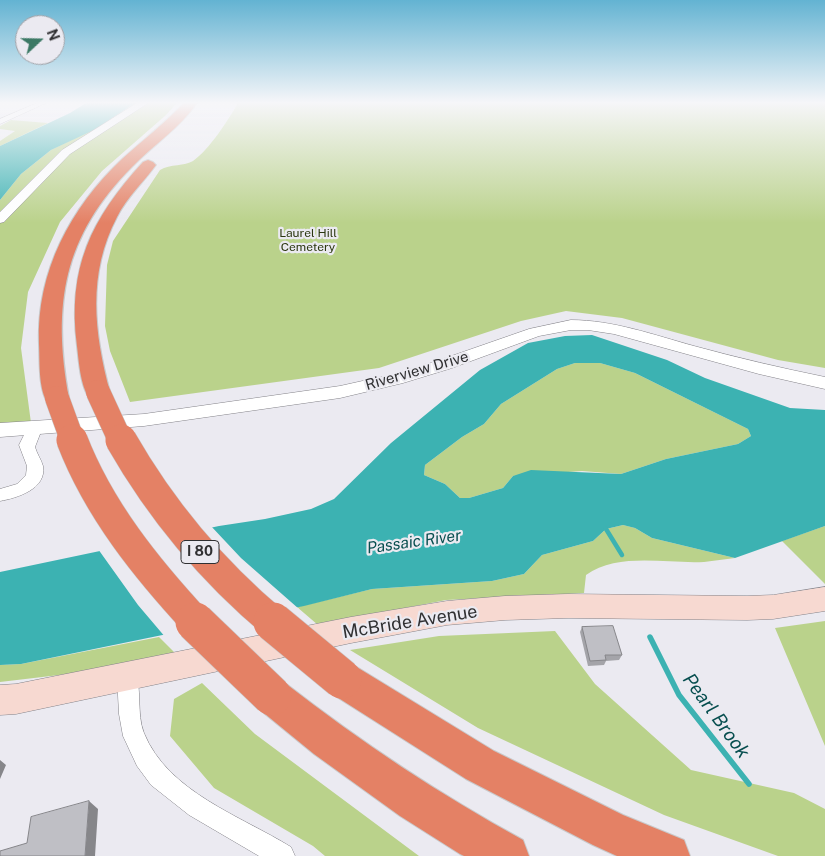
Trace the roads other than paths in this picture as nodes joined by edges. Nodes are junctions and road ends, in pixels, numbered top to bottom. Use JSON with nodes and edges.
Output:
{"nodes":[{"id":1,"x":80,"y":143,"type":"edge"},
{"id":2,"x":150,"y":143,"type":"edge"},
{"id":3,"x":171,"y":143,"type":"edge"},
{"id":4,"x":0,"y":219,"type":"edge"},
{"id":5,"x":825,"y":383,"type":"edge"},
{"id":6,"x":34,"y":429,"type":"junction"},
{"id":7,"x":0,"y":430,"type":"edge"},
{"id":8,"x":0,"y":495,"type":"edge"},
{"id":9,"x":825,"y":599,"type":"edge"},
{"id":10,"x":127,"y":676,"type":"junction"},
{"id":11,"x":0,"y":700,"type":"edge"},
{"id":12,"x":282,"y":856,"type":"edge"},
{"id":13,"x":507,"y":856,"type":"edge"},
{"id":14,"x":668,"y":856,"type":"edge"}],
"edges":[{"from":1,"to":4,"type":"street"},
{"from":2,"to":13,"type":"highway","bridge":true},
{"from":3,"to":14,"type":"highway","number":"I 80","bridge":true},
{"from":5,"to":6,"type":"street","name":"Riverview Drive"},
{"from":6,"to":7,"type":"street","name":"Riverview Drive"},
{"from":6,"to":8,"type":"street"},
{"from":9,"to":10,"type":"main road","name":"McBride Avenue"},
{"from":10,"to":11,"type":"main road","name":"McBride Avenue"},
{"from":10,"to":12,"type":"street"}]}
